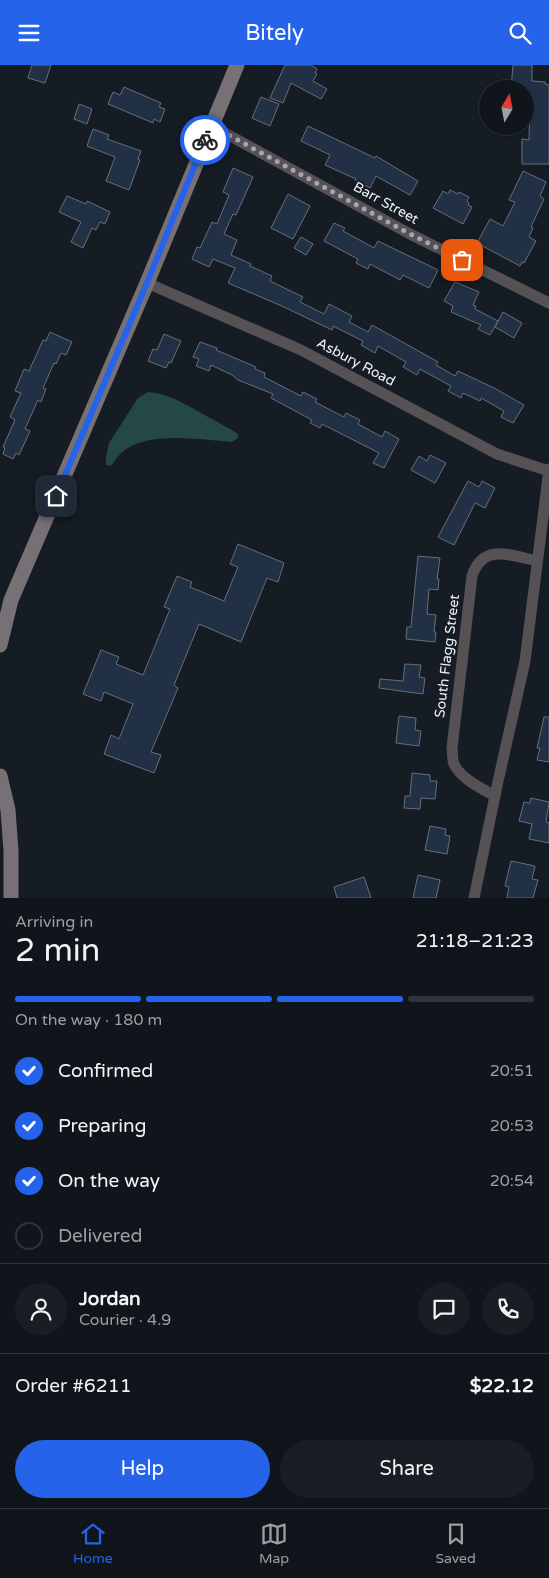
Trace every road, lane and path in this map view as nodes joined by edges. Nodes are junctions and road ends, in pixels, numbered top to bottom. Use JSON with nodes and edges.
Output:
{"nodes":[{"id":1,"x":237,"y":65,"type":"edge"},
{"id":2,"x":212,"y":126,"type":"junction"},
{"id":3,"x":147,"y":283,"type":"junction"},
{"id":4,"x":549,"y":303,"type":"edge"},
{"id":5,"x":549,"y":470,"type":"edge"},
{"id":6,"x":537,"y":561,"type":"junction"},
{"id":7,"x":0,"y":645,"type":"edge"},
{"id":8,"x":0,"y":777,"type":"edge"},
{"id":9,"x":495,"y":796,"type":"junction"},
{"id":10,"x":11,"y":898,"type":"edge"},
{"id":11,"x":474,"y":898,"type":"edge"}],
"edges":[{"from":1,"to":2,"type":"street"},
{"from":2,"to":3,"type":"street"},
{"from":2,"to":4,"type":"street","name":"Barr Street"},
{"from":3,"to":5,"type":"street","name":"Asbury Road"},
{"from":3,"to":7,"type":"street"},
{"from":5,"to":6,"type":"street"},
{"from":6,"to":9,"type":"street"},
{"from":6,"to":9,"type":"street","name":"South Flagg Street"},
{"from":8,"to":10,"type":"street"},
{"from":9,"to":11,"type":"street"}]}
